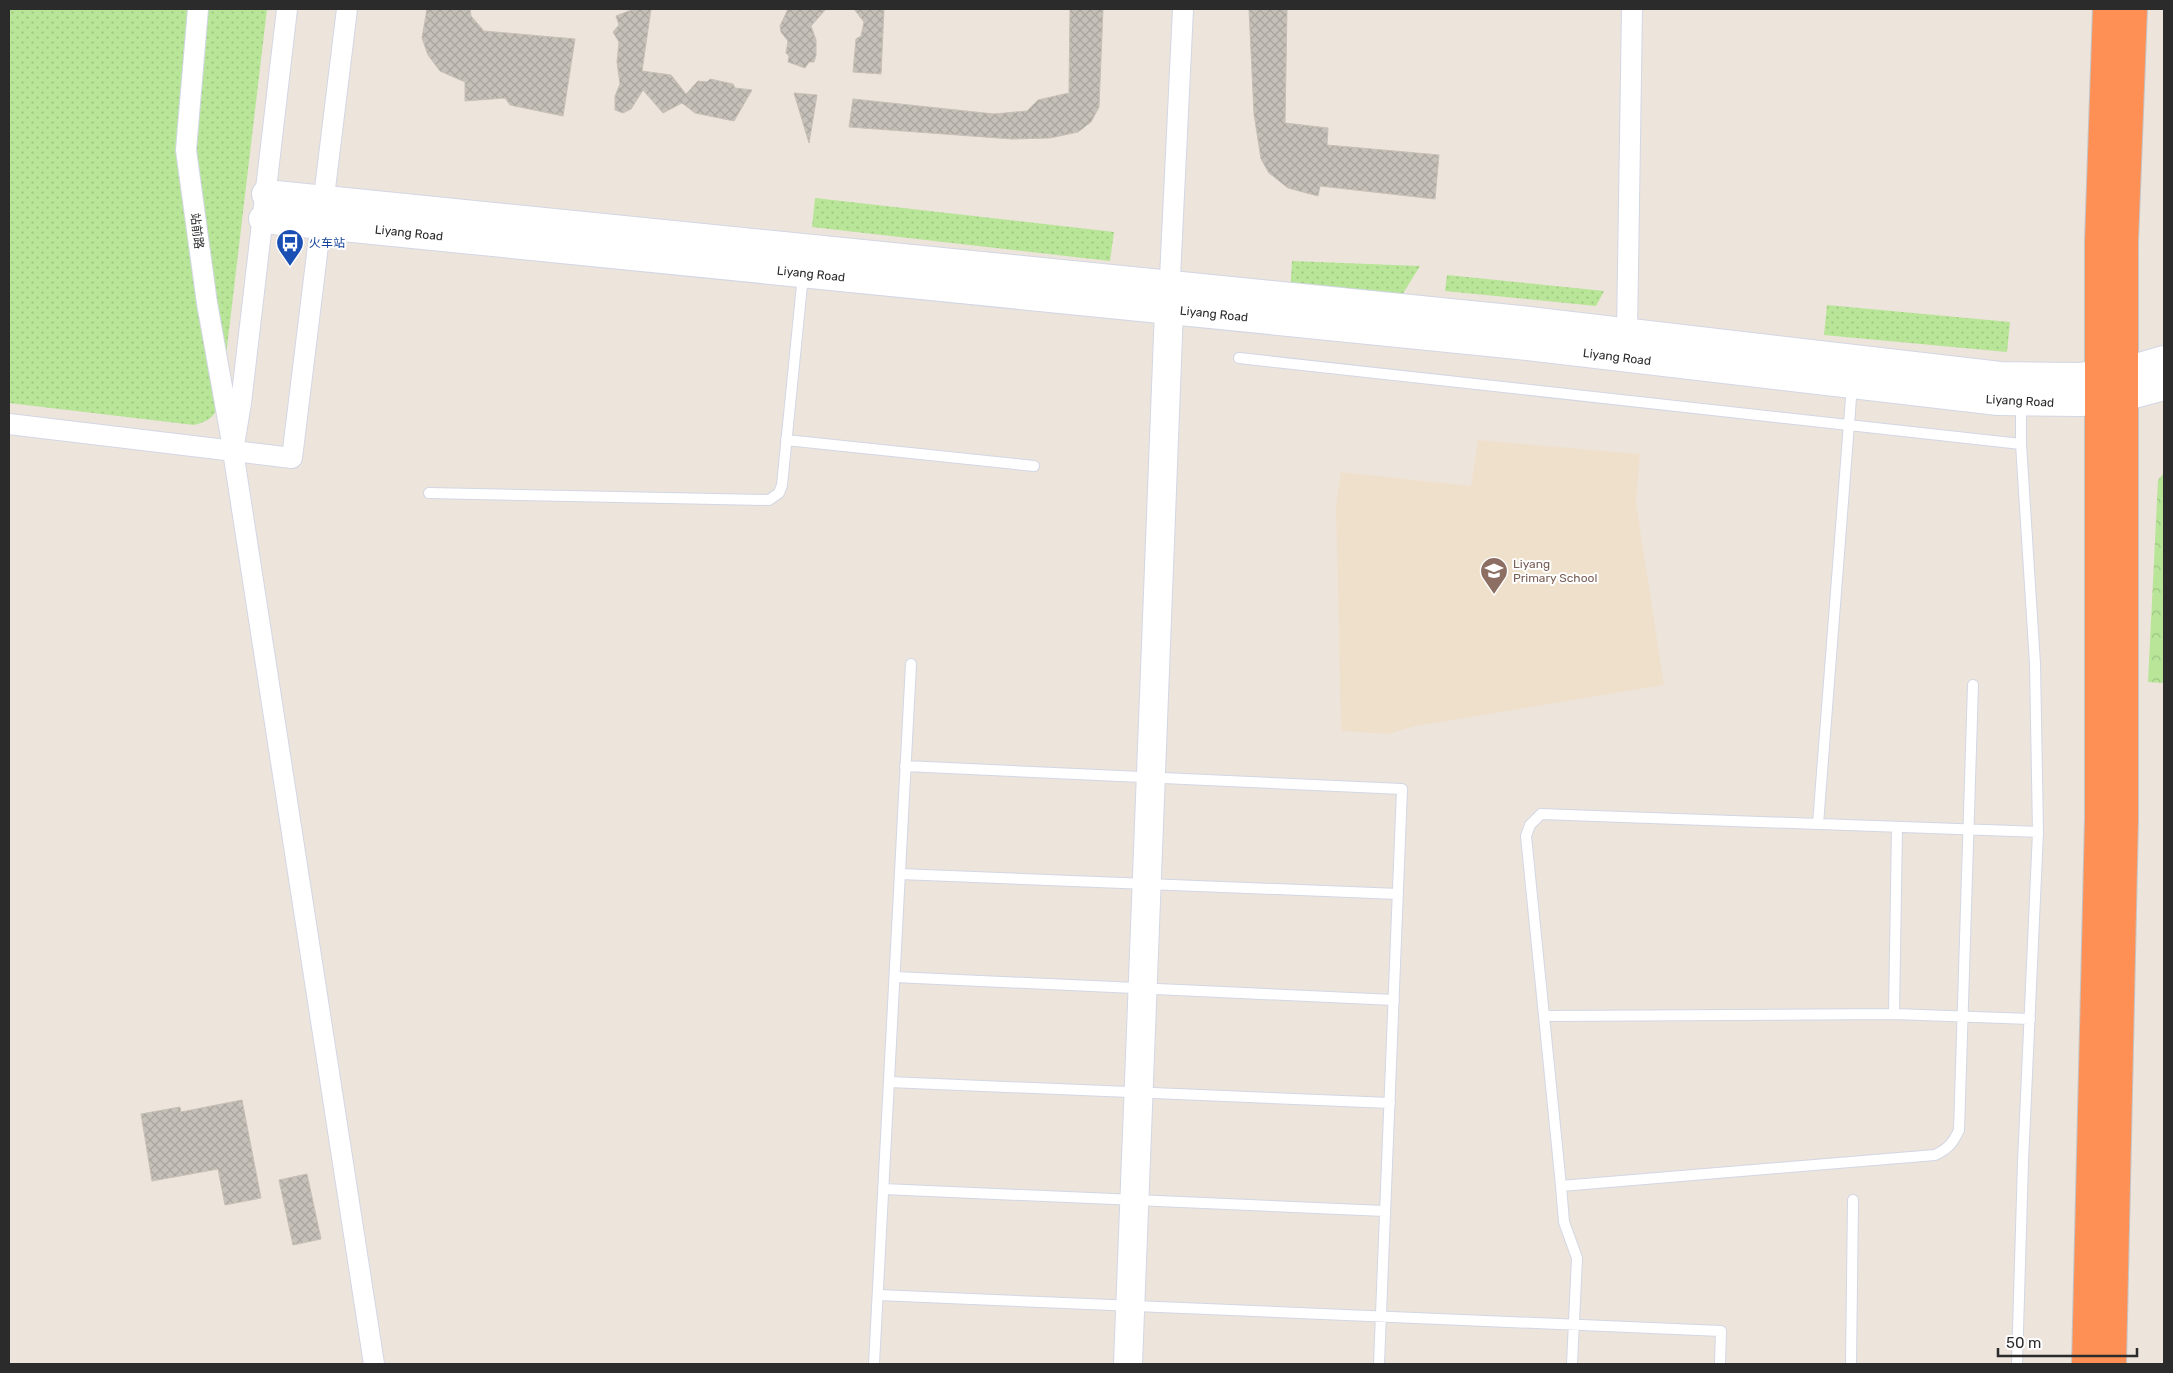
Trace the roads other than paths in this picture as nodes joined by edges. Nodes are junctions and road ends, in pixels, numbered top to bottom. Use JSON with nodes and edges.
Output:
{"nodes":[{"id":1,"x":198,"y":9,"type":"edge"},
{"id":2,"x":287,"y":9,"type":"edge"},
{"id":3,"x":347,"y":9,"type":"edge"},
{"id":4,"x":1182,"y":9,"type":"edge"},
{"id":5,"x":1632,"y":9,"type":"edge"},
{"id":6,"x":2108,"y":9,"type":"edge"},
{"id":7,"x":2133,"y":9,"type":"edge"},
{"id":8,"x":264,"y":206,"type":"junction"},
{"id":9,"x":322,"y":212,"type":"junction"},
{"id":10,"x":803,"y":273,"type":"junction"},
{"id":11,"x":1169,"y":297,"type":"junction"},
{"id":12,"x":1627,"y":333,"type":"junction"},
{"id":13,"x":1239,"y":358,"type":"dead end"},
{"id":14,"x":2164,"y":360,"type":"edge"},
{"id":15,"x":1852,"y":384,"type":"junction"},
{"id":16,"x":2111,"y":386,"type":"junction"},
{"id":17,"x":2164,"y":386,"type":"edge"},
{"id":18,"x":2022,"y":402,"type":"junction"},
{"id":19,"x":9,"y":424,"type":"edge"},
{"id":20,"x":1849,"y":425,"type":"junction"},
{"id":21,"x":786,"y":440,"type":"junction"},
{"id":22,"x":2021,"y":444,"type":"junction"},
{"id":23,"x":233,"y":451,"type":"junction"},
{"id":24,"x":1034,"y":466,"type":"dead end"},
{"id":25,"x":429,"y":493,"type":"dead end"},
{"id":26,"x":911,"y":664,"type":"dead end"},
{"id":27,"x":1973,"y":685,"type":"dead end"},
{"id":28,"x":906,"y":766,"type":"junction"},
{"id":29,"x":1151,"y":777,"type":"junction"},
{"id":30,"x":1818,"y":824,"type":"junction"},
{"id":31,"x":1897,"y":827,"type":"junction"},
{"id":32,"x":1968,"y":830,"type":"junction"},
{"id":33,"x":2038,"y":832,"type":"junction"},
{"id":34,"x":900,"y":874,"type":"junction"},
{"id":35,"x":1146,"y":884,"type":"junction"},
{"id":36,"x":1398,"y":894,"type":"junction"},
{"id":37,"x":894,"y":977,"type":"junction"},
{"id":38,"x":1142,"y":988,"type":"junction"},
{"id":39,"x":1394,"y":1000,"type":"junction"},
{"id":40,"x":1894,"y":1014,"type":"junction"},
{"id":41,"x":1963,"y":1015,"type":"junction"},
{"id":42,"x":1544,"y":1016,"type":"junction"},
{"id":43,"x":2030,"y":1018,"type":"junction"},
{"id":44,"x":889,"y":1082,"type":"junction"},
{"id":45,"x":1138,"y":1092,"type":"junction"},
{"id":46,"x":1390,"y":1103,"type":"junction"},
{"id":47,"x":1561,"y":1186,"type":"junction"},
{"id":48,"x":883,"y":1189,"type":"junction"},
{"id":49,"x":1134,"y":1200,"type":"junction"},
{"id":50,"x":1852,"y":1200,"type":"dead end"},
{"id":51,"x":1385,"y":1211,"type":"junction"},
{"id":52,"x":878,"y":1295,"type":"junction"},
{"id":53,"x":1130,"y":1306,"type":"junction"},
{"id":54,"x":1381,"y":1317,"type":"junction"},
{"id":55,"x":1574,"y":1325,"type":"junction"},
{"id":56,"x":374,"y":1364,"type":"edge"},
{"id":57,"x":874,"y":1364,"type":"edge"},
{"id":58,"x":1128,"y":1364,"type":"edge"},
{"id":59,"x":1380,"y":1364,"type":"edge"},
{"id":60,"x":1572,"y":1364,"type":"edge"},
{"id":61,"x":1720,"y":1364,"type":"edge"},
{"id":62,"x":1851,"y":1364,"type":"edge"},
{"id":63,"x":2017,"y":1364,"type":"edge"},
{"id":64,"x":2086,"y":1364,"type":"edge"},
{"id":65,"x":2112,"y":1364,"type":"edge"}],
"edges":[{"from":1,"to":23,"type":"street","name":"站前路"},
{"from":2,"to":8,"type":"street"},
{"from":3,"to":9,"type":"street"},
{"from":4,"to":11,"type":"street"},
{"from":5,"to":12,"type":"street"},
{"from":6,"to":16,"type":"highway"},
{"from":7,"to":16,"type":"highway"},
{"from":8,"to":9,"type":"main road","name":"Liyang Road"},
{"from":8,"to":23,"type":"street"},
{"from":9,"to":10,"type":"main road","name":"Liyang Road"},
{"from":9,"to":11,"type":"main road","name":"Liyang Road"},
{"from":9,"to":23,"type":"street"},
{"from":10,"to":11,"type":"main road","name":"Liyang Road"},
{"from":10,"to":21,"type":"lane"},
{"from":11,"to":12,"type":"main road","name":"Liyang Road"},
{"from":11,"to":15,"type":"main road","name":"Liyang Road"},
{"from":11,"to":29,"type":"main road"},
{"from":12,"to":16,"type":"main road","name":"Liyang Road"},
{"from":13,"to":20,"type":"lane"},
{"from":14,"to":16,"type":"main road","name":"Liyang Road"},
{"from":15,"to":18,"type":"main road","name":"Liyang Road"},
{"from":15,"to":20,"type":"lane"},
{"from":16,"to":17,"type":"main road","name":"Liyang Road"},
{"from":16,"to":18,"type":"main road","name":"Liyang Road"},
{"from":16,"to":64,"type":"highway"},
{"from":16,"to":65,"type":"highway"},
{"from":18,"to":22,"type":"lane"},
{"from":19,"to":23,"type":"street"},
{"from":20,"to":22,"type":"lane"},
{"from":20,"to":30,"type":"lane"},
{"from":21,"to":24,"type":"lane"},
{"from":21,"to":25,"type":"lane"},
{"from":22,"to":33,"type":"lane"},
{"from":23,"to":56,"type":"street","name":"站前路"},
{"from":26,"to":28,"type":"lane"},
{"from":27,"to":32,"type":"lane"},
{"from":28,"to":29,"type":"lane"},
{"from":28,"to":34,"type":"lane"},
{"from":29,"to":35,"type":"main road"},
{"from":29,"to":36,"type":"lane"},
{"from":30,"to":31,"type":"lane"},
{"from":30,"to":42,"type":"lane"},
{"from":31,"to":32,"type":"lane"},
{"from":31,"to":40,"type":"lane"},
{"from":32,"to":33,"type":"lane"},
{"from":32,"to":41,"type":"lane"},
{"from":33,"to":43,"type":"lane"},
{"from":34,"to":35,"type":"lane"},
{"from":34,"to":37,"type":"lane"},
{"from":35,"to":36,"type":"lane"},
{"from":35,"to":38,"type":"main road"},
{"from":36,"to":39,"type":"lane"},
{"from":37,"to":38,"type":"lane"},
{"from":37,"to":44,"type":"lane"},
{"from":38,"to":39,"type":"lane"},
{"from":38,"to":45,"type":"main road"},
{"from":39,"to":46,"type":"lane"},
{"from":40,"to":41,"type":"lane"},
{"from":40,"to":42,"type":"lane"},
{"from":41,"to":43,"type":"lane"},
{"from":41,"to":47,"type":"lane"},
{"from":42,"to":47,"type":"lane"},
{"from":43,"to":63,"type":"lane"},
{"from":44,"to":45,"type":"lane"},
{"from":44,"to":48,"type":"lane"},
{"from":45,"to":46,"type":"lane"},
{"from":45,"to":49,"type":"main road"},
{"from":46,"to":51,"type":"lane"},
{"from":47,"to":55,"type":"lane"},
{"from":48,"to":49,"type":"lane"},
{"from":48,"to":52,"type":"lane"},
{"from":49,"to":51,"type":"lane"},
{"from":49,"to":53,"type":"main road"},
{"from":50,"to":62,"type":"lane"},
{"from":51,"to":54,"type":"lane"},
{"from":52,"to":53,"type":"lane"},
{"from":52,"to":57,"type":"lane"},
{"from":53,"to":54,"type":"lane"},
{"from":53,"to":58,"type":"main road"},
{"from":54,"to":55,"type":"lane"},
{"from":54,"to":59,"type":"lane"},
{"from":55,"to":60,"type":"lane"},
{"from":55,"to":61,"type":"lane"}]}
